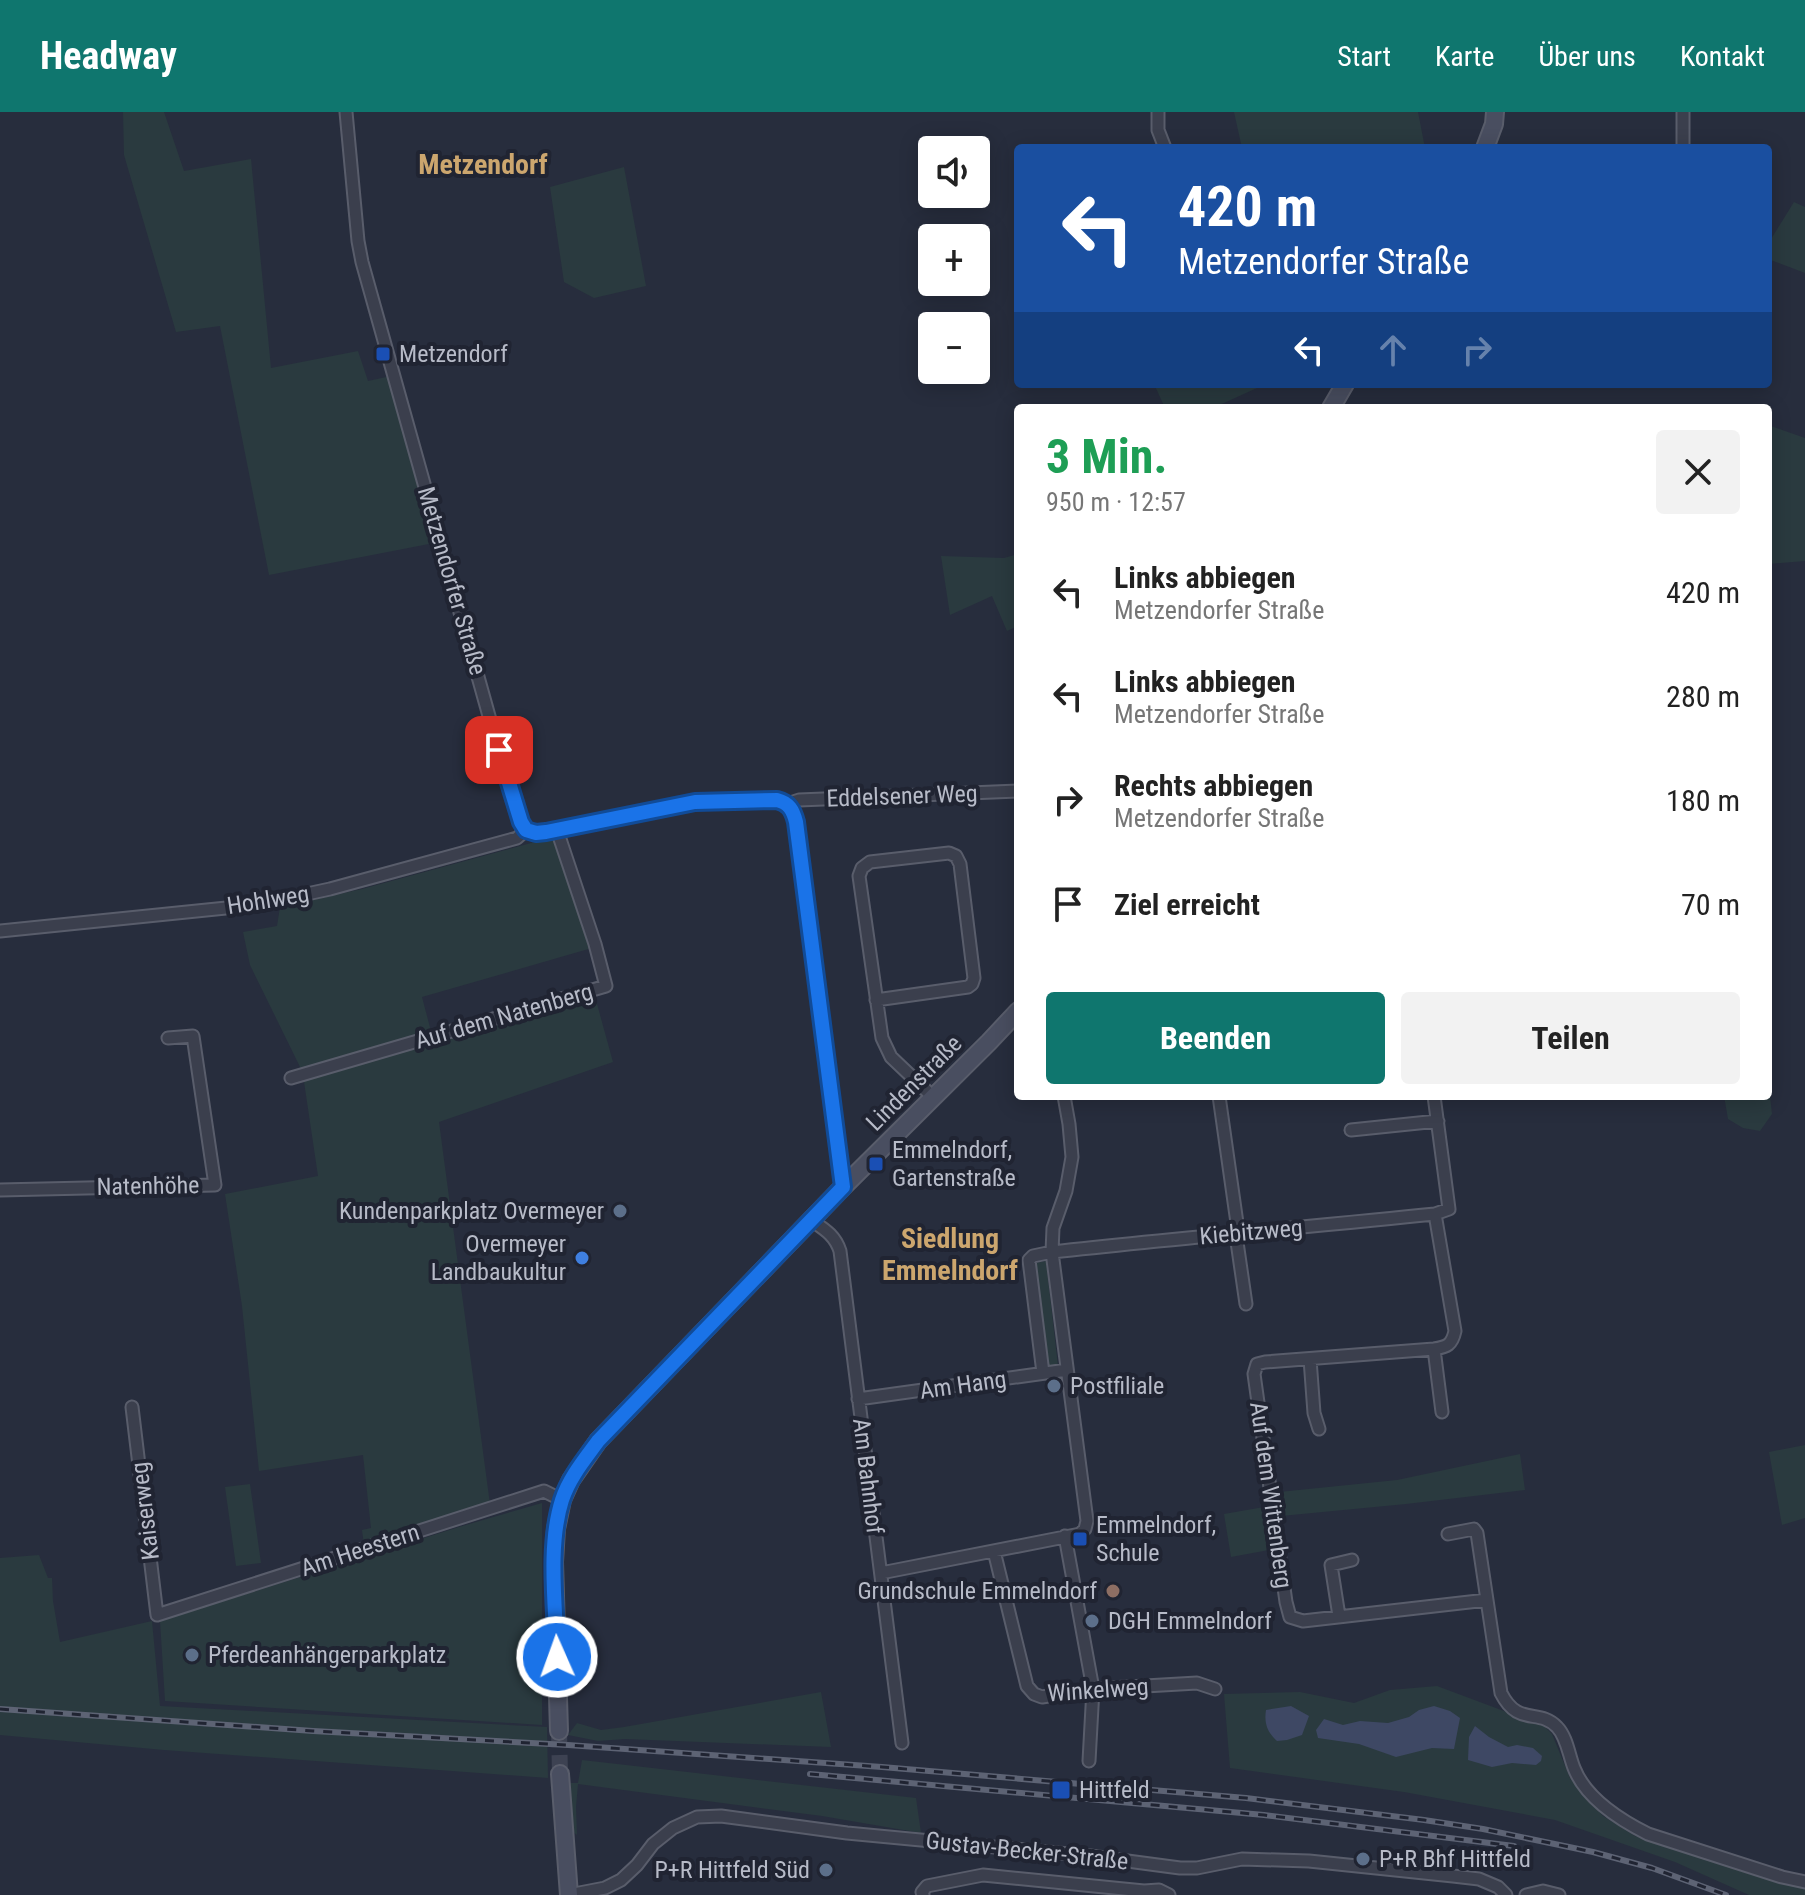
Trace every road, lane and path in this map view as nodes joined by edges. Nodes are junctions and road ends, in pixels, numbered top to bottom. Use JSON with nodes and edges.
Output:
{"nodes":[{"id":1,"x":346,"y":112,"type":"edge"},
{"id":2,"x":1158,"y":112,"type":"edge"},
{"id":3,"x":1495,"y":112,"type":"edge"},
{"id":4,"x":1683,"y":112,"type":"edge"},
{"id":5,"x":1163,"y":144,"type":"edge"},
{"id":6,"x":1486,"y":144,"type":"edge"},
{"id":7,"x":1683,"y":144,"type":"edge"},
{"id":8,"x":1014,"y":791,"type":"edge"},
{"id":9,"x":787,"y":804,"type":"junction"},
{"id":10,"x":526,"y":830,"type":"junction"},
{"id":11,"x":557,"y":830,"type":"junction"},
{"id":12,"x":0,"y":931,"type":"edge"},
{"id":13,"x":876,"y":1000,"type":"junction"},
{"id":14,"x":1014,"y":1015,"type":"edge"},
{"id":15,"x":168,"y":1038,"type":"dead end"},
{"id":16,"x":291,"y":1078,"type":"dead end"},
{"id":17,"x":933,"y":1097,"type":"junction"},
{"id":18,"x":1065,"y":1100,"type":"edge"},
{"id":19,"x":1220,"y":1100,"type":"edge"},
{"id":20,"x":1435,"y":1100,"type":"edge"},
{"id":21,"x":1438,"y":1121,"type":"junction"},
{"id":22,"x":1351,"y":1130,"type":"dead end"},
{"id":23,"x":843,"y":1187,"type":"junction"},
{"id":24,"x":0,"y":1190,"type":"edge"},
{"id":25,"x":1435,"y":1214,"type":"junction"},
{"id":26,"x":811,"y":1220,"type":"junction"},
{"id":27,"x":1238,"y":1232,"type":"junction"},
{"id":28,"x":1052,"y":1252,"type":"junction"},
{"id":29,"x":1246,"y":1304,"type":"dead end"},
{"id":30,"x":1434,"y":1349,"type":"junction"},
{"id":31,"x":1310,"y":1359,"type":"junction"},
{"id":32,"x":1067,"y":1370,"type":"junction"},
{"id":33,"x":1043,"y":1373,"type":"junction"},
{"id":34,"x":858,"y":1399,"type":"junction"},
{"id":35,"x":132,"y":1407,"type":"dead end"},
{"id":36,"x":1442,"y":1412,"type":"dead end"},
{"id":37,"x":1319,"y":1429,"type":"dead end"},
{"id":38,"x":562,"y":1500,"type":"junction"},
{"id":39,"x":1448,"y":1534,"type":"dead end"},
{"id":40,"x":1065,"y":1536,"type":"junction"},
{"id":41,"x":994,"y":1551,"type":"junction"},
{"id":42,"x":1352,"y":1560,"type":"dead end"},
{"id":43,"x":881,"y":1573,"type":"junction"},
{"id":44,"x":1487,"y":1600,"type":"junction"},
{"id":45,"x":157,"y":1615,"type":"joint"},
{"id":46,"x":1339,"y":1616,"type":"junction"},
{"id":47,"x":1093,"y":1689,"type":"junction"},
{"id":48,"x":1215,"y":1689,"type":"dead end"},
{"id":49,"x":559,"y":1731,"type":"tunnel mouth"},
{"id":50,"x":902,"y":1743,"type":"dead end"},
{"id":51,"x":1089,"y":1761,"type":"dead end"},
{"id":52,"x":560,"y":1774,"type":"tunnel mouth"},
{"id":53,"x":1805,"y":1882,"type":"edge"},
{"id":54,"x":1145,"y":1893,"type":"edge"},
{"id":55,"x":922,"y":1894,"type":"edge"},
{"id":56,"x":569,"y":1895,"type":"edge"},
{"id":57,"x":1169,"y":1895,"type":"edge"},
{"id":58,"x":1506,"y":1895,"type":"edge"},
{"id":59,"x":1526,"y":1895,"type":"edge"},
{"id":60,"x":1559,"y":1895,"type":"edge"}],
"edges":[{"from":1,"to":10,"type":"street","name":"Metzendorfer Straße"},
{"from":2,"to":5,"type":"street"},
{"from":3,"to":6,"type":"street"},
{"from":4,"to":7,"type":"street"},
{"from":8,"to":9,"type":"street","name":"Eddelsener Weg"},
{"from":9,"to":11,"type":"street"},
{"from":9,"to":23,"type":"street"},
{"from":10,"to":11,"type":"street"},
{"from":10,"to":12,"type":"street","name":"Hohlweg"},
{"from":11,"to":16,"type":"street","name":"Auf dem Natenberg"},
{"from":13,"to":13,"type":"street"},
{"from":13,"to":17,"type":"street"},
{"from":14,"to":17,"type":"street","name":"Lindenstraße"},
{"from":15,"to":24,"type":"street","name":"Natenhöhe"},
{"from":17,"to":23,"type":"street","name":"Lindenstraße"},
{"from":18,"to":28,"type":"street"},
{"from":19,"to":27,"type":"street"},
{"from":20,"to":21,"type":"street"},
{"from":21,"to":22,"type":"street"},
{"from":21,"to":25,"type":"street","name":"Kiebitzweg"},
{"from":23,"to":26,"type":"street","name":"Lindenstraße"},
{"from":25,"to":27,"type":"street","name":"Kiebitzweg"},
{"from":25,"to":30,"type":"street"},
{"from":26,"to":34,"type":"street","name":"Am Bahnhof"},
{"from":26,"to":38,"type":"street","name":"Lindenstraße"},
{"from":27,"to":28,"type":"street","name":"Kiebitzweg"},
{"from":27,"to":29,"type":"street"},
{"from":28,"to":32,"type":"street"},
{"from":28,"to":33,"type":"street"},
{"from":30,"to":31,"type":"street","name":"Auf dem Wittenberg"},
{"from":30,"to":36,"type":"street"},
{"from":31,"to":37,"type":"street"},
{"from":31,"to":46,"type":"street","name":"Auf dem Wittenberg"},
{"from":32,"to":33,"type":"street","name":"Am Hang"},
{"from":32,"to":40,"type":"street"},
{"from":33,"to":34,"type":"street","name":"Am Hang"},
{"from":34,"to":43,"type":"street","name":"Am Bahnhof"},
{"from":35,"to":45,"type":"street","name":"Kaiserweg"},
{"from":38,"to":45,"type":"street","name":"Am Heestern"},
{"from":38,"to":49,"type":"street","name":"Lindenstraße"},
{"from":39,"to":44,"type":"street"},
{"from":40,"to":41,"type":"street"},
{"from":40,"to":47,"type":"street"},
{"from":41,"to":43,"type":"street"},
{"from":41,"to":47,"type":"street","name":"Winkelweg"},
{"from":42,"to":46,"type":"street"},
{"from":43,"to":50,"type":"street","name":"Am Bahnhof"},
{"from":44,"to":46,"type":"street","name":"Auf dem Wittenberg"},
{"from":44,"to":53,"type":"street"},
{"from":47,"to":48,"type":"street","name":"Winkelweg"},
{"from":47,"to":51,"type":"street"},
{"from":52,"to":56,"type":"street"},
{"from":54,"to":55,"type":"street"},
{"from":54,"to":57,"type":"street"},
{"from":56,"to":58,"type":"street","name":"Gustav-Becker-Straße"},
{"from":59,"to":60,"type":"street"}]}
